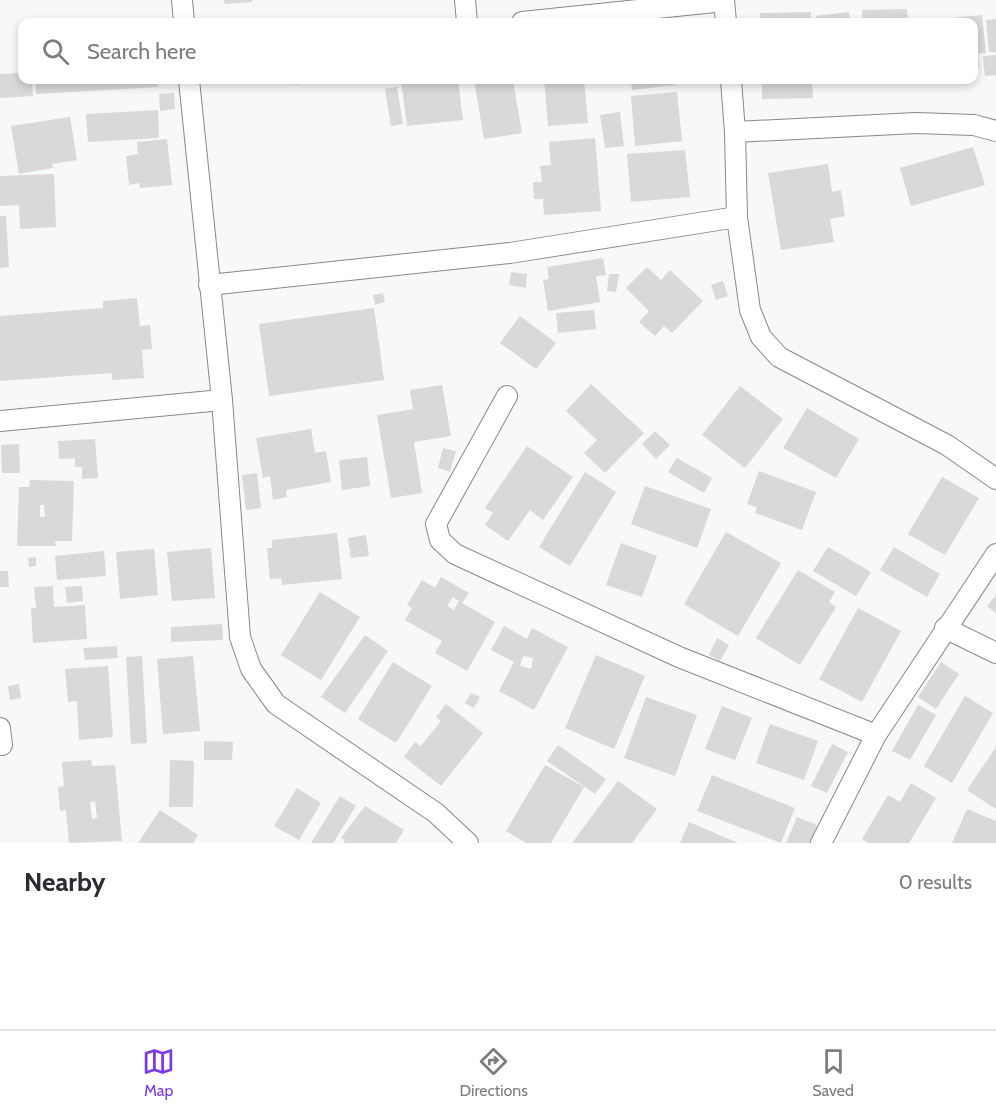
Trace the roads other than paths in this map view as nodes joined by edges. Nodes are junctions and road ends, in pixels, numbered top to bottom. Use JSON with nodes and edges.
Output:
{"nodes":[{"id":1,"x":182,"y":0,"type":"edge"},
{"id":2,"x":465,"y":0,"type":"edge"},
{"id":3,"x":724,"y":1,"type":"edge"},
{"id":4,"x":184,"y":18,"type":"edge"},
{"id":5,"x":467,"y":18,"type":"edge"},
{"id":6,"x":560,"y":18,"type":"edge"},
{"id":7,"x":726,"y":18,"type":"edge"},
{"id":8,"x":189,"y":84,"type":"edge"},
{"id":9,"x":731,"y":84,"type":"edge"},
{"id":10,"x":996,"y":130,"type":"edge"},
{"id":11,"x":735,"y":132,"type":"junction"},
{"id":12,"x":737,"y":217,"type":"junction"},
{"id":13,"x":209,"y":285,"type":"junction"},
{"id":14,"x":507,"y":396,"type":"dead end"},
{"id":15,"x":222,"y":400,"type":"junction"},
{"id":16,"x":0,"y":421,"type":"edge"},
{"id":17,"x":996,"y":479,"type":"edge"},
{"id":18,"x":996,"y":554,"type":"edge"},
{"id":19,"x":945,"y":628,"type":"junction"},
{"id":20,"x":996,"y":653,"type":"edge"},
{"id":21,"x":876,"y":735,"type":"junction"},
{"id":22,"x":468,"y":843,"type":"edge"},
{"id":23,"x":821,"y":843,"type":"edge"}],
"edges":[{"from":1,"to":4,"type":"street"},
{"from":2,"to":5,"type":"street"},
{"from":3,"to":6,"type":"street"},
{"from":3,"to":7,"type":"street"},
{"from":8,"to":13,"type":"street"},
{"from":9,"to":11,"type":"street"},
{"from":10,"to":11,"type":"street"},
{"from":11,"to":12,"type":"street"},
{"from":12,"to":13,"type":"street"},
{"from":12,"to":17,"type":"street"},
{"from":13,"to":15,"type":"street"},
{"from":14,"to":21,"type":"street"},
{"from":15,"to":16,"type":"street"},
{"from":15,"to":22,"type":"street"},
{"from":18,"to":19,"type":"street"},
{"from":19,"to":20,"type":"street"},
{"from":19,"to":21,"type":"street"},
{"from":21,"to":23,"type":"street"}]}
